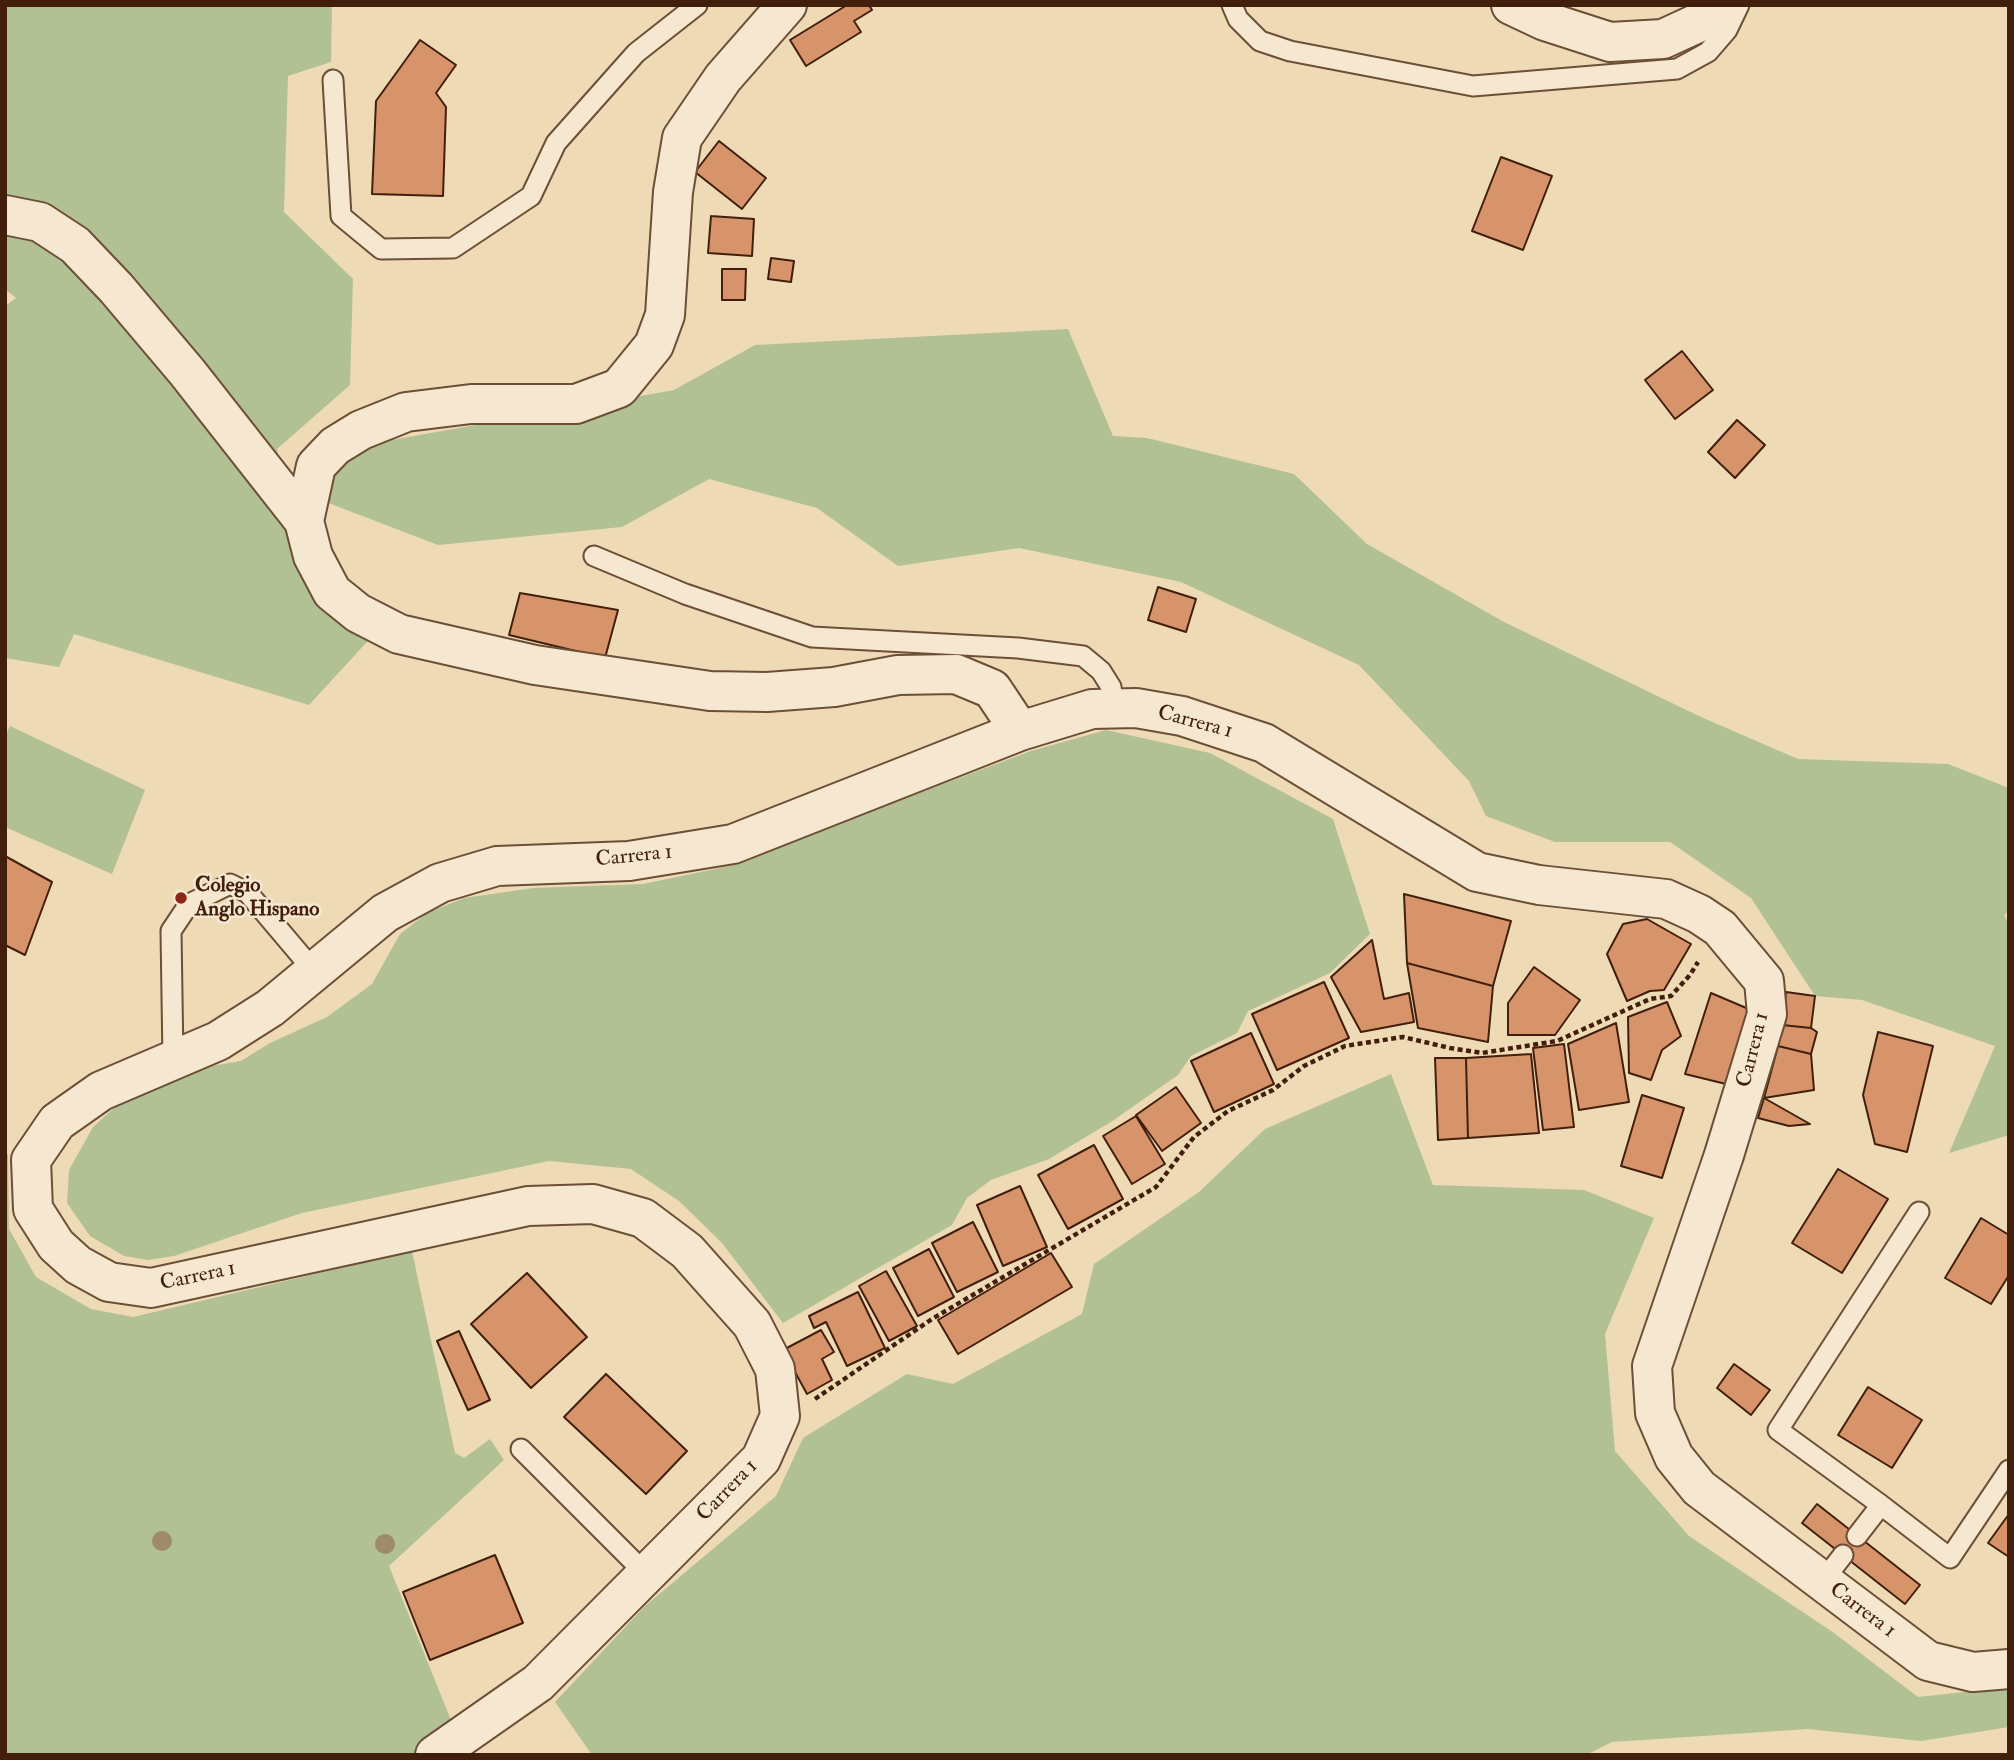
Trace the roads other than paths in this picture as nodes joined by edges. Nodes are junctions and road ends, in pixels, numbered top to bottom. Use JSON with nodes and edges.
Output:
{"nodes":[{"id":1,"x":697,"y":5,"type":"edge"},
{"id":2,"x":787,"y":5,"type":"edge"},
{"id":3,"x":1232,"y":5,"type":"edge"},
{"id":4,"x":1511,"y":5,"type":"edge"},
{"id":5,"x":1720,"y":5,"type":"edge"},
{"id":6,"x":1739,"y":5,"type":"edge"},
{"id":7,"x":333,"y":80,"type":"dead end"},
{"id":8,"x":5,"y":215,"type":"edge"},
{"id":9,"x":310,"y":491,"type":"junction"},
{"id":10,"x":594,"y":556,"type":"dead end"},
{"id":11,"x":1115,"y":709,"type":"junction"},
{"id":12,"x":1020,"y":731,"type":"junction"},
{"id":13,"x":314,"y":971,"type":"junction"},
{"id":14,"x":173,"y":1060,"type":"junction"},
{"id":15,"x":1919,"y":1212,"type":"dead end"},
{"id":16,"x":521,"y":1449,"type":"dead end"},
{"id":17,"x":2009,"y":1470,"type":"edge"},
{"id":18,"x":1881,"y":1505,"type":"junction"},
{"id":19,"x":1857,"y":1536,"type":"dead end"},
{"id":20,"x":647,"y":1575,"type":"junction"},
{"id":21,"x":2009,"y":1669,"type":"edge"},
{"id":22,"x":435,"y":1755,"type":"edge"}],
"edges":[{"from":1,"to":7,"type":"lane"},
{"from":2,"to":9,"type":"street"},
{"from":3,"to":6,"type":"lane"},
{"from":4,"to":5,"type":"street"},
{"from":8,"to":9,"type":"street"},
{"from":9,"to":12,"type":"street"},
{"from":10,"to":11,"type":"lane"},
{"from":11,"to":12,"type":"street","name":"Carrera 1"},
{"from":11,"to":21,"type":"street","name":"Carrera 1"},
{"from":12,"to":13,"type":"street","name":"Carrera 1"},
{"from":13,"to":14,"type":"street","name":"Carrera 1"},
{"from":13,"to":14,"type":"lane"},
{"from":14,"to":20,"type":"street","name":"Carrera 1"},
{"from":15,"to":18,"type":"lane"},
{"from":16,"to":20,"type":"lane"},
{"from":17,"to":18,"type":"lane"},
{"from":18,"to":19,"type":"lane"},
{"from":20,"to":22,"type":"street","name":"Carrera 1"}]}
